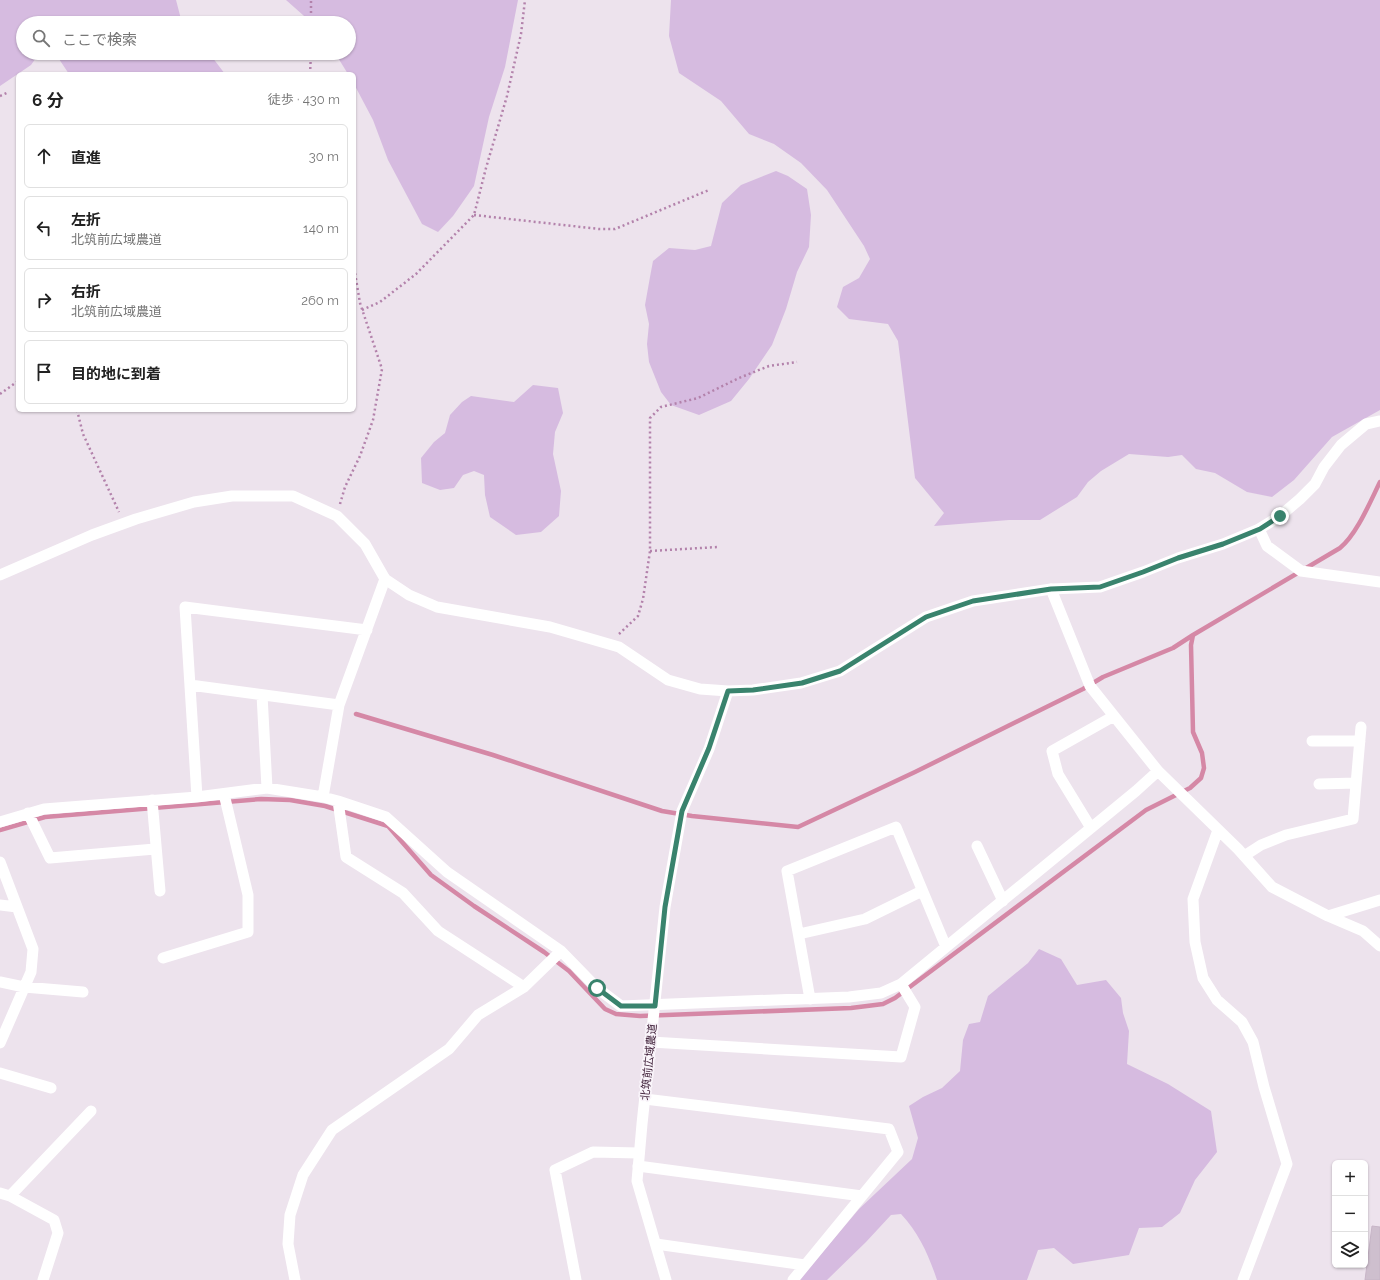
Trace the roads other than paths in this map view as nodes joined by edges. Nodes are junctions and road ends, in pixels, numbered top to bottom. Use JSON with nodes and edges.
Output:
{"nodes":[{"id":1,"x":1380,"y":421,"type":"edge"},
{"id":2,"x":1260,"y":529,"type":"junction"},
{"id":3,"x":0,"y":576,"type":"edge"},
{"id":4,"x":385,"y":579,"type":"junction"},
{"id":5,"x":1380,"y":582,"type":"edge"},
{"id":6,"x":1051,"y":589,"type":"junction"},
{"id":7,"x":367,"y":630,"type":"junction"},
{"id":8,"x":190,"y":685,"type":"junction"},
{"id":9,"x":728,"y":691,"type":"junction"},
{"id":10,"x":262,"y":695,"type":"junction"},
{"id":11,"x":339,"y":705,"type":"junction"},
{"id":12,"x":1114,"y":716,"type":"junction"},
{"id":13,"x":1361,"y":727,"type":"dead end"},
{"id":14,"x":1312,"y":741,"type":"dead end"},
{"id":15,"x":1360,"y":741,"type":"junction"},
{"id":16,"x":1158,"y":771,"type":"junction"},
{"id":17,"x":1356,"y":783,"type":"junction"},
{"id":18,"x":1318,"y":784,"type":"dead end"},
{"id":19,"x":267,"y":788,"type":"junction"},
{"id":20,"x":224,"y":794,"type":"junction"},
{"id":21,"x":197,"y":797,"type":"junction"},
{"id":22,"x":323,"y":797,"type":"junction"},
{"id":23,"x":152,"y":800,"type":"junction"},
{"id":24,"x":338,"y":801,"type":"junction"},
{"id":25,"x":28,"y":813,"type":"junction"},
{"id":26,"x":0,"y":822,"type":"edge"},
{"id":27,"x":1091,"y":828,"type":"junction"},
{"id":28,"x":1218,"y":830,"type":"junction"},
{"id":29,"x":976,"y":846,"type":"dead end"},
{"id":30,"x":155,"y":849,"type":"junction"},
{"id":31,"x":1244,"y":856,"type":"junction"},
{"id":32,"x":0,"y":862,"type":"edge"},
{"id":33,"x":160,"y":891,"type":"dead end"},
{"id":34,"x":922,"y":891,"type":"junction"},
{"id":35,"x":1380,"y":900,"type":"edge"},
{"id":36,"x":1003,"y":901,"type":"junction"},
{"id":37,"x":0,"y":905,"type":"edge"},
{"id":38,"x":17,"y":906,"type":"junction"},
{"id":39,"x":1328,"y":916,"type":"junction"},
{"id":40,"x":799,"y":934,"type":"junction"},
{"id":41,"x":1380,"y":946,"type":"edge"},
{"id":42,"x":946,"y":947,"type":"junction"},
{"id":43,"x":561,"y":951,"type":"junction"},
{"id":44,"x":163,"y":958,"type":"dead end"},
{"id":45,"x":0,"y":982,"type":"edge"},
{"id":46,"x":901,"y":984,"type":"junction"},
{"id":47,"x":24,"y":987,"type":"junction"},
{"id":48,"x":524,"y":987,"type":"junction"},
{"id":49,"x":83,"y":992,"type":"dead end"},
{"id":50,"x":810,"y":999,"type":"junction"},
{"id":51,"x":655,"y":1006,"type":"junction"},
{"id":52,"x":651,"y":1042,"type":"junction"},
{"id":53,"x":0,"y":1043,"type":"edge"},
{"id":54,"x":0,"y":1073,"type":"edge"},
{"id":55,"x":51,"y":1088,"type":"dead end"},
{"id":56,"x":645,"y":1099,"type":"junction"},
{"id":57,"x":91,"y":1111,"type":"dead end"},
{"id":58,"x":639,"y":1153,"type":"junction"},
{"id":59,"x":638,"y":1166,"type":"junction"},
{"id":60,"x":5,"y":1194,"type":"edge"},
{"id":61,"x":862,"y":1196,"type":"junction"},
{"id":62,"x":656,"y":1244,"type":"junction"},
{"id":63,"x":805,"y":1265,"type":"junction"},
{"id":64,"x":42,"y":1280,"type":"edge"},
{"id":65,"x":295,"y":1280,"type":"edge"},
{"id":66,"x":576,"y":1280,"type":"edge"},
{"id":67,"x":666,"y":1280,"type":"edge"},
{"id":68,"x":793,"y":1280,"type":"edge"},
{"id":69,"x":1243,"y":1280,"type":"edge"}],
"edges":[{"from":1,"to":2,"type":"street"},
{"from":2,"to":5,"type":"street"},
{"from":2,"to":6,"type":"street"},
{"from":3,"to":4,"type":"street"},
{"from":4,"to":7,"type":"street"},
{"from":4,"to":9,"type":"street"},
{"from":6,"to":9,"type":"street"},
{"from":6,"to":12,"type":"street"},
{"from":7,"to":8,"type":"street"},
{"from":7,"to":11,"type":"street"},
{"from":8,"to":10,"type":"street"},
{"from":8,"to":21,"type":"street"},
{"from":9,"to":51,"type":"street","name":"北筑前広域農道"},
{"from":10,"to":11,"type":"street"},
{"from":10,"to":19,"type":"street"},
{"from":11,"to":22,"type":"street"},
{"from":12,"to":16,"type":"street"},
{"from":12,"to":27,"type":"street"},
{"from":13,"to":15,"type":"street"},
{"from":14,"to":15,"type":"street"},
{"from":15,"to":17,"type":"street"},
{"from":16,"to":27,"type":"street"},
{"from":16,"to":28,"type":"street"},
{"from":17,"to":18,"type":"street"},
{"from":17,"to":31,"type":"street"},
{"from":19,"to":20,"type":"street"},
{"from":19,"to":22,"type":"street"},
{"from":20,"to":21,"type":"street"},
{"from":20,"to":44,"type":"street"},
{"from":21,"to":23,"type":"street"},
{"from":22,"to":24,"type":"street"},
{"from":23,"to":25,"type":"street"},
{"from":23,"to":30,"type":"street"},
{"from":24,"to":43,"type":"street"},
{"from":24,"to":48,"type":"street"},
{"from":25,"to":26,"type":"street"},
{"from":25,"to":30,"type":"street"},
{"from":27,"to":36,"type":"street"},
{"from":28,"to":31,"type":"street"},
{"from":28,"to":69,"type":"street"},
{"from":29,"to":36,"type":"street"},
{"from":30,"to":33,"type":"street"},
{"from":31,"to":39,"type":"street"},
{"from":32,"to":38,"type":"street"},
{"from":34,"to":40,"type":"street"},
{"from":34,"to":40,"type":"street"},
{"from":34,"to":42,"type":"street"},
{"from":35,"to":39,"type":"street"},
{"from":36,"to":42,"type":"street"},
{"from":37,"to":38,"type":"street"},
{"from":38,"to":47,"type":"street"},
{"from":39,"to":41,"type":"street"},
{"from":40,"to":50,"type":"street"},
{"from":42,"to":46,"type":"street"},
{"from":43,"to":48,"type":"street"},
{"from":43,"to":51,"type":"street"},
{"from":45,"to":47,"type":"street"},
{"from":46,"to":50,"type":"street"},
{"from":46,"to":52,"type":"street"},
{"from":47,"to":49,"type":"street"},
{"from":47,"to":53,"type":"street"},
{"from":48,"to":65,"type":"street"},
{"from":50,"to":51,"type":"street"},
{"from":51,"to":52,"type":"street","name":"北筑前広域農道"},
{"from":52,"to":56,"type":"street","name":"北筑前広域農道"},
{"from":54,"to":55,"type":"street"},
{"from":56,"to":58,"type":"street","name":"北筑前広域農道"},
{"from":56,"to":61,"type":"street"},
{"from":57,"to":60,"type":"street"},
{"from":58,"to":59,"type":"street","name":"北筑前広域農道"},
{"from":58,"to":66,"type":"street"},
{"from":59,"to":61,"type":"street"},
{"from":59,"to":62,"type":"street","name":"北筑前広域農道"},
{"from":60,"to":64,"type":"street"},
{"from":61,"to":63,"type":"street"},
{"from":62,"to":63,"type":"street"},
{"from":62,"to":67,"type":"street","name":"北筑前広域農道"},
{"from":63,"to":68,"type":"street"}]}
